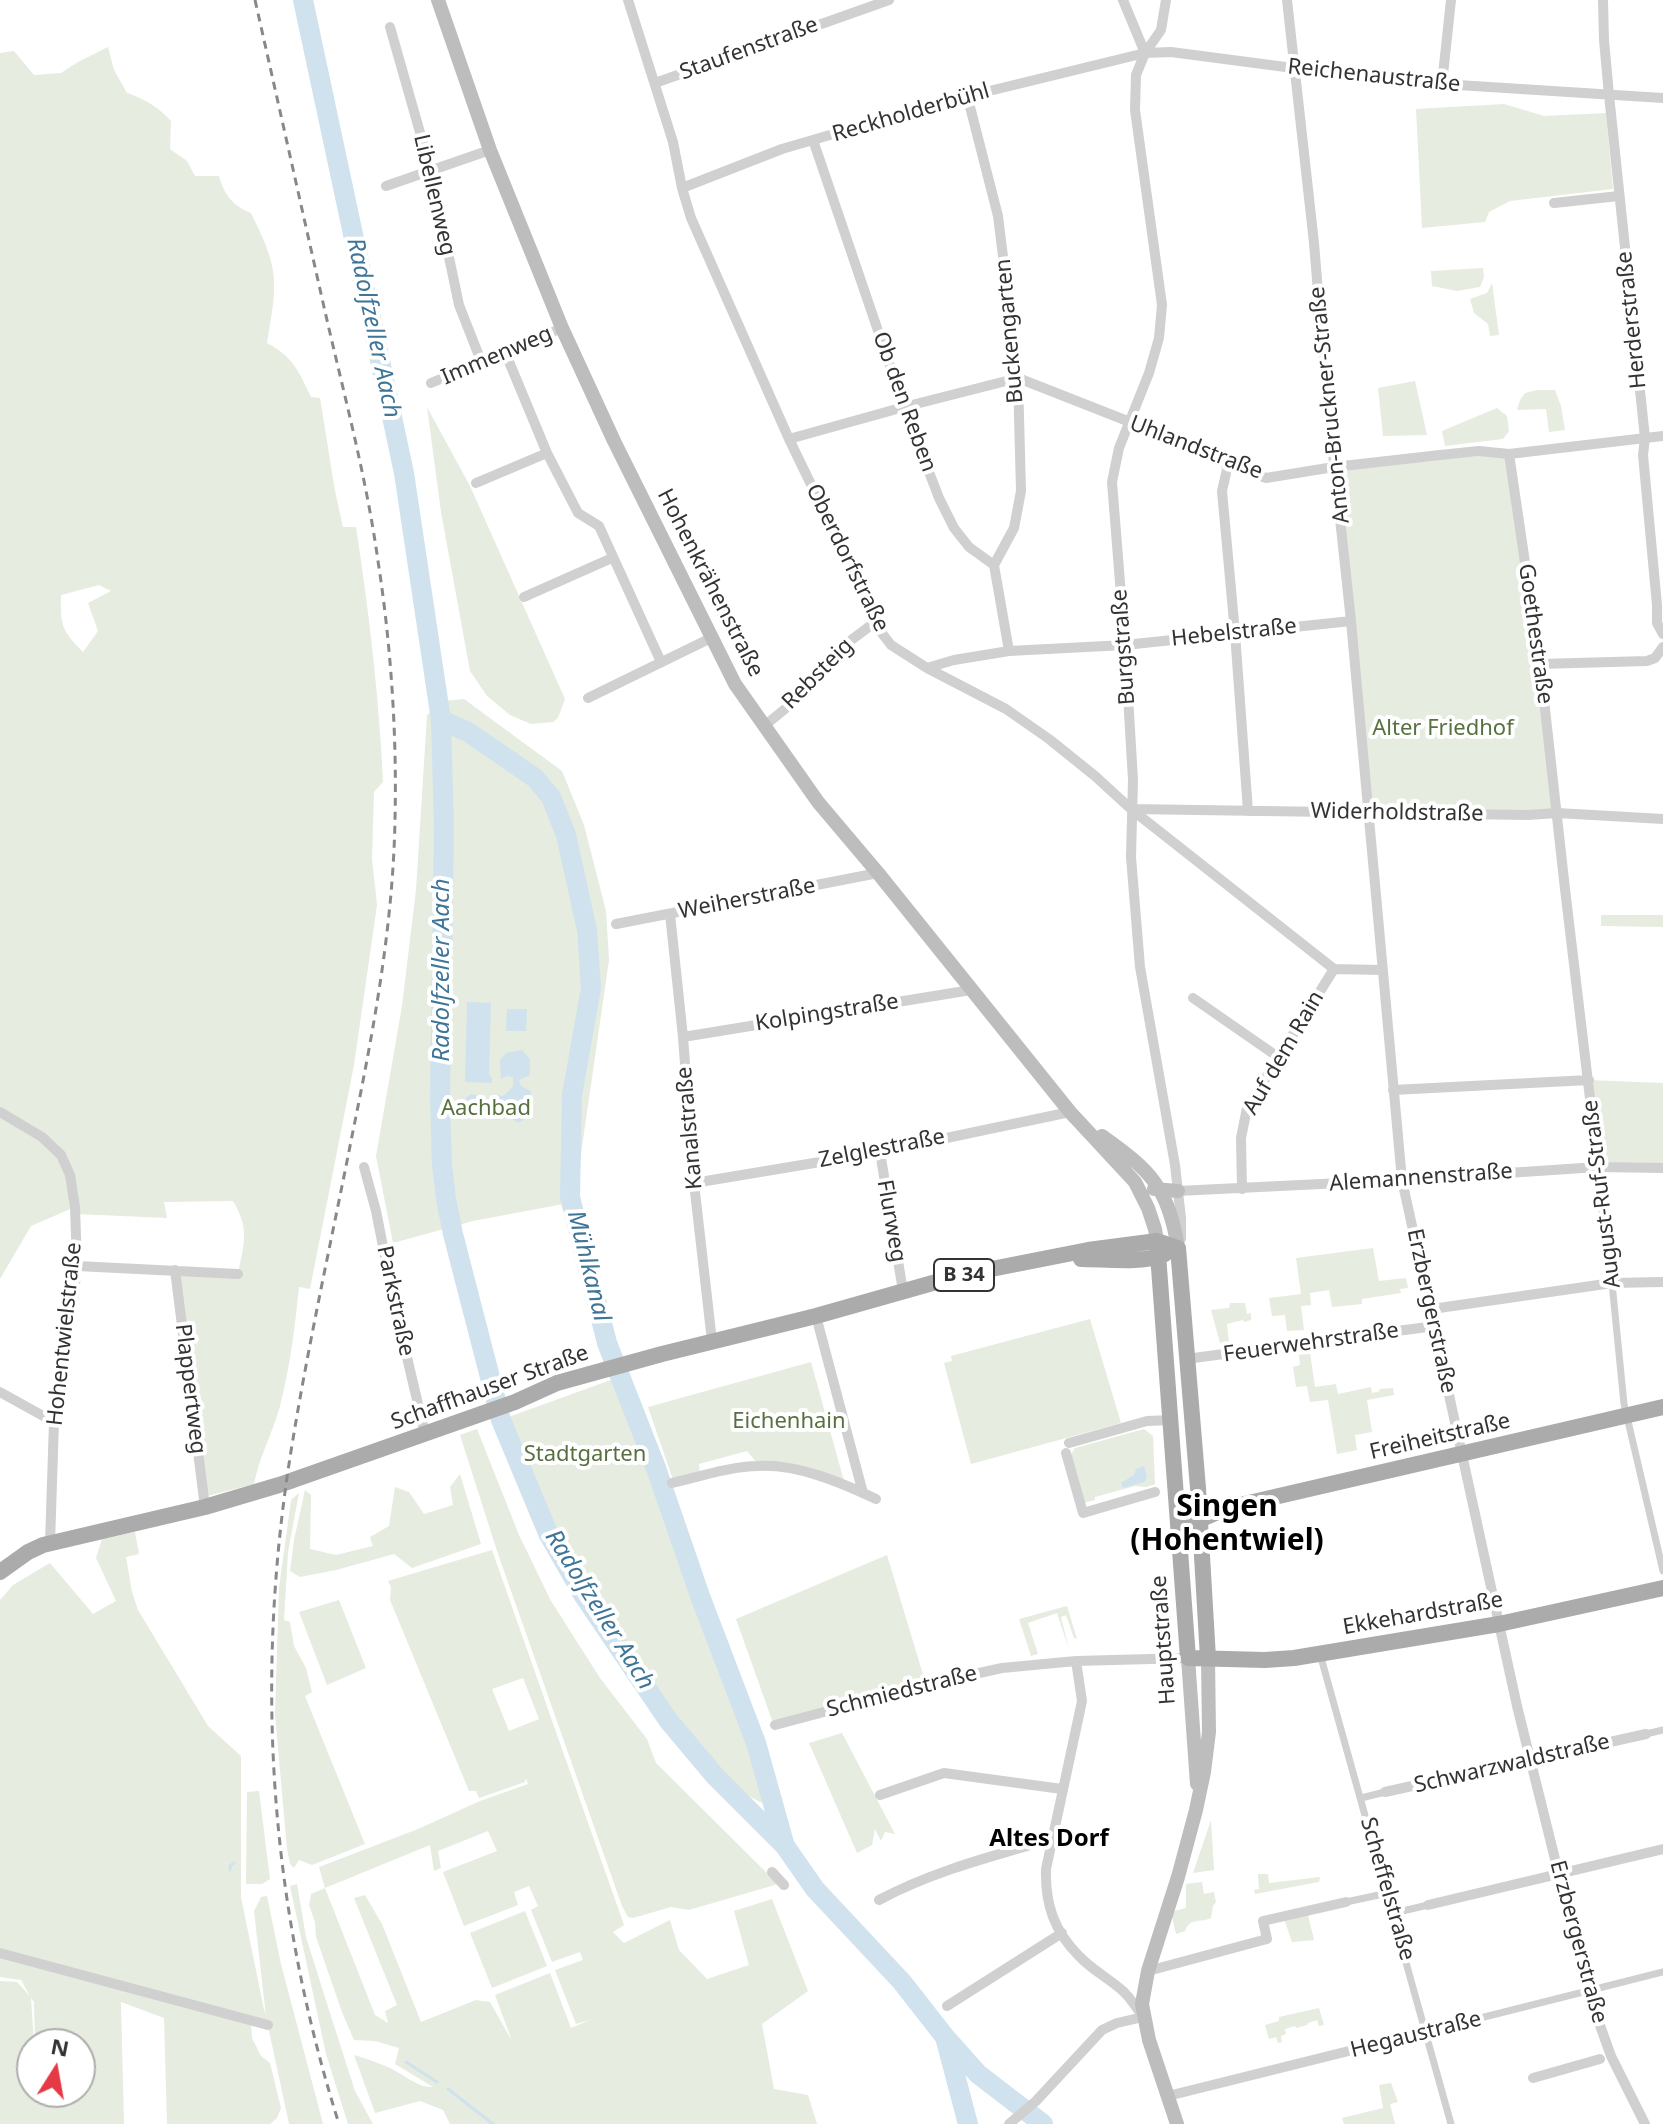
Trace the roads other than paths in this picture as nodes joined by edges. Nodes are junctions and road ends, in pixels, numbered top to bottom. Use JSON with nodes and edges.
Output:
{"nodes":[{"id":1,"x":438,"y":0,"type":"edge"},
{"id":2,"x":628,"y":0,"type":"edge"},
{"id":3,"x":889,"y":0,"type":"edge"},
{"id":4,"x":1123,"y":0,"type":"edge"},
{"id":5,"x":1166,"y":0,"type":"edge"},
{"id":6,"x":1287,"y":0,"type":"edge"},
{"id":7,"x":1451,"y":0,"type":"edge"},
{"id":8,"x":1603,"y":0,"type":"edge"},
{"id":9,"x":390,"y":27,"type":"dead end"},
{"id":10,"x":1145,"y":53,"type":"junction"},
{"id":11,"x":1294,"y":68,"type":"junction"},
{"id":12,"x":655,"y":83,"type":"junction"},
{"id":13,"x":1442,"y":84,"type":"junction"},
{"id":14,"x":967,"y":95,"type":"junction"},
{"id":15,"x":1609,"y":95,"type":"junction"},
{"id":16,"x":1663,"y":98,"type":"edge"},
{"id":17,"x":813,"y":140,"type":"junction"},
{"id":18,"x":490,"y":150,"type":"junction"},
{"id":19,"x":431,"y":171,"type":"junction"},
{"id":20,"x":386,"y":186,"type":"dead end"},
{"id":21,"x":682,"y":188,"type":"junction"},
{"id":22,"x":1619,"y":196,"type":"junction"},
{"id":23,"x":1554,"y":203,"type":"dead end"},
{"id":24,"x":562,"y":328,"type":"junction"},
{"id":25,"x":505,"y":352,"type":"junction"},
{"id":26,"x":481,"y":361,"type":"junction"},
{"id":27,"x":1018,"y":378,"type":"junction"},
{"id":28,"x":431,"y":383,"type":"dead end"},
{"id":29,"x":904,"y":407,"type":"junction"},
{"id":30,"x":1130,"y":422,"type":"junction"},
{"id":31,"x":1663,"y":436,"type":"edge"},
{"id":32,"x":1645,"y":438,"type":"junction"},
{"id":33,"x":789,"y":439,"type":"junction"},
{"id":34,"x":547,"y":453,"type":"junction"},
{"id":35,"x":1509,"y":454,"type":"junction"},
{"id":36,"x":1228,"y":465,"type":"junction"},
{"id":37,"x":1334,"y":467,"type":"junction"},
{"id":38,"x":476,"y":483,"type":"dead end"},
{"id":39,"x":612,"y":558,"type":"junction"},
{"id":40,"x":994,"y":565,"type":"junction"},
{"id":41,"x":524,"y":597,"type":"dead end"},
{"id":42,"x":1351,"y":621,"type":"junction"},
{"id":43,"x":874,"y":623,"type":"junction"},
{"id":44,"x":1235,"y":633,"type":"junction"},
{"id":45,"x":1663,"y":634,"type":"edge"},
{"id":46,"x":711,"y":638,"type":"junction"},
{"id":47,"x":1125,"y":645,"type":"junction"},
{"id":48,"x":1663,"y":647,"type":"edge"},
{"id":49,"x":1009,"y":651,"type":"junction"},
{"id":50,"x":661,"y":662,"type":"junction"},
{"id":51,"x":1540,"y":664,"type":"junction"},
{"id":52,"x":927,"y":668,"type":"junction"},
{"id":53,"x":588,"y":698,"type":"dead end"},
{"id":54,"x":763,"y":727,"type":"junction"},
{"id":55,"x":1131,"y":809,"type":"junction"},
{"id":56,"x":1248,"y":811,"type":"junction"},
{"id":57,"x":1369,"y":811,"type":"junction"},
{"id":58,"x":1557,"y":813,"type":"junction"},
{"id":59,"x":1663,"y":819,"type":"edge"},
{"id":60,"x":878,"y":873,"type":"junction"},
{"id":61,"x":670,"y":914,"type":"junction"},
{"id":62,"x":616,"y":924,"type":"dead end"},
{"id":63,"x":1334,"y":969,"type":"junction"},
{"id":64,"x":1382,"y":970,"type":"junction"},
{"id":65,"x":971,"y":990,"type":"junction"},
{"id":66,"x":1193,"y":998,"type":"dead end"},
{"id":67,"x":683,"y":1037,"type":"junction"},
{"id":68,"x":1278,"y":1057,"type":"junction"},
{"id":69,"x":1589,"y":1080,"type":"junction"},
{"id":70,"x":1393,"y":1090,"type":"junction"},
{"id":71,"x":0,"y":1112,"type":"edge"},
{"id":72,"x":1070,"y":1112,"type":"junction"},
{"id":73,"x":880,"y":1152,"type":"junction"},
{"id":74,"x":364,"y":1167,"type":"dead end"},
{"id":75,"x":1598,"y":1167,"type":"junction"},
{"id":76,"x":1663,"y":1168,"type":"edge"},
{"id":77,"x":1402,"y":1180,"type":"junction"},
{"id":78,"x":1135,"y":1182,"type":"junction"},
{"id":79,"x":694,"y":1183,"type":"junction"},
{"id":80,"x":1242,"y":1189,"type":"junction"},
{"id":81,"x":1161,"y":1190,"type":"junction"},
{"id":82,"x":1178,"y":1191,"type":"junction"},
{"id":83,"x":1178,"y":1248,"type":"junction"},
{"id":84,"x":1157,"y":1249,"type":"junction"},
{"id":85,"x":77,"y":1266,"type":"junction"},
{"id":86,"x":175,"y":1270,"type":"junction"},
{"id":87,"x":238,"y":1274,"type":"dead end"},
{"id":88,"x":1663,"y":1282,"type":"edge"},
{"id":89,"x":1612,"y":1283,"type":"junction"},
{"id":90,"x":903,"y":1291,"type":"junction"},
{"id":91,"x":1432,"y":1309,"type":"junction"},
{"id":92,"x":816,"y":1316,"type":"junction"},
{"id":93,"x":1435,"y":1326,"type":"junction"},
{"id":94,"x":712,"y":1341,"type":"junction"},
{"id":95,"x":1186,"y":1359,"type":"junction"},
{"id":96,"x":0,"y":1392,"type":"edge"},
{"id":97,"x":1663,"y":1407,"type":"edge"},
{"id":98,"x":1627,"y":1414,"type":"junction"},
{"id":99,"x":1171,"y":1420,"type":"junction"},
{"id":100,"x":54,"y":1422,"type":"junction"},
{"id":101,"x":425,"y":1434,"type":"junction"},
{"id":102,"x":1461,"y":1455,"type":"junction"},
{"id":103,"x":672,"y":1483,"type":"dead end"},
{"id":104,"x":1198,"y":1488,"type":"junction"},
{"id":105,"x":1155,"y":1492,"type":"dead end"},
{"id":106,"x":863,"y":1493,"type":"junction"},
{"id":107,"x":876,"y":1499,"type":"dead end"},
{"id":108,"x":205,"y":1507,"type":"junction"},
{"id":109,"x":1227,"y":1508,"type":"junction"},
{"id":110,"x":1199,"y":1519,"type":"junction"},
{"id":111,"x":1179,"y":1529,"type":"junction"},
{"id":112,"x":50,"y":1543,"type":"junction"},
{"id":113,"x":1663,"y":1571,"type":"edge"},
{"id":114,"x":0,"y":1572,"type":"edge"},
{"id":115,"x":1663,"y":1588,"type":"edge"},
{"id":116,"x":1499,"y":1624,"type":"junction"},
{"id":117,"x":1320,"y":1654,"type":"junction"},
{"id":118,"x":1188,"y":1658,"type":"junction"},
{"id":119,"x":1208,"y":1658,"type":"junction"},
{"id":120,"x":1076,"y":1661,"type":"junction"},
{"id":121,"x":775,"y":1725,"type":"dead end"},
{"id":122,"x":1663,"y":1730,"type":"edge"},
{"id":123,"x":1646,"y":1734,"type":"joint"},
{"id":124,"x":1530,"y":1760,"type":"junction"},
{"id":125,"x":1062,"y":1789,"type":"junction"},
{"id":126,"x":1385,"y":1792,"type":"joint"},
{"id":127,"x":880,"y":1795,"type":"dead end"},
{"id":128,"x":1198,"y":1797,"type":"junction"},
{"id":129,"x":1361,"y":1798,"type":"junction"},
{"id":130,"x":1051,"y":1839,"type":"junction"},
{"id":131,"x":1663,"y":1849,"type":"edge"},
{"id":132,"x":772,"y":1872,"type":"dead end"},
{"id":133,"x":1559,"y":1874,"type":"junction"},
{"id":134,"x":784,"y":1885,"type":"dead end"},
{"id":135,"x":1388,"y":1893,"type":"junction"},
{"id":136,"x":879,"y":1900,"type":"dead end"},
{"id":137,"x":1346,"y":1902,"type":"joint"},
{"id":138,"x":1428,"y":1905,"type":"joint"},
{"id":139,"x":1394,"y":1913,"type":"junction"},
{"id":140,"x":1062,"y":1933,"type":"junction"},
{"id":141,"x":0,"y":1953,"type":"edge"},
{"id":142,"x":1148,"y":1971,"type":"junction"},
{"id":143,"x":1663,"y":1972,"type":"edge"},
{"id":144,"x":1588,"y":1992,"type":"junction"},
{"id":145,"x":947,"y":2006,"type":"dead end"},
{"id":146,"x":1143,"y":2017,"type":"junction"},
{"id":147,"x":268,"y":2025,"type":"dead end"},
{"id":148,"x":1426,"y":2032,"type":"junction"},
{"id":149,"x":1413,"y":2035,"type":"joint"},
{"id":150,"x":1600,"y":2059,"type":"dead end"},
{"id":151,"x":1533,"y":2078,"type":"dead end"},
{"id":152,"x":1168,"y":2096,"type":"junction"},
{"id":153,"x":1011,"y":2123,"type":"edge"},
{"id":154,"x":1645,"y":2123,"type":"edge"},
{"id":155,"x":1177,"y":2124,"type":"edge"},
{"id":156,"x":1451,"y":2124,"type":"edge"}],
"edges":[{"from":1,"to":18,"type":"main road","name":"Hohenkrähenstraße"},
{"from":2,"to":12,"type":"street","name":"Oberdorfstraße"},
{"from":3,"to":12,"type":"street","name":"Staufenstraße"},
{"from":4,"to":10,"type":"street"},
{"from":5,"to":10,"type":"street"},
{"from":6,"to":11,"type":"street","name":"Anton-Bruckner-Straße"},
{"from":7,"to":13,"type":"street"},
{"from":8,"to":15,"type":"street","name":"Herderstraße"},
{"from":9,"to":19,"type":"street","name":"Libellenweg"},
{"from":10,"to":11,"type":"street","name":"Reichenaustraße"},
{"from":10,"to":14,"type":"street","name":"Reckholderbühl"},
{"from":10,"to":30,"type":"street","name":"Burgstraße"},
{"from":11,"to":13,"type":"street","name":"Reichenaustraße"},
{"from":11,"to":37,"type":"street","name":"Anton-Bruckner-Straße"},
{"from":12,"to":21,"type":"street","name":"Oberdorfstraße"},
{"from":13,"to":15,"type":"street","name":"Reichenaustraße"},
{"from":14,"to":17,"type":"street","name":"Reckholderbühl"},
{"from":14,"to":27,"type":"street","name":"Buckengarten"},
{"from":15,"to":16,"type":"street","name":"Reichenaustraße"},
{"from":15,"to":22,"type":"street","name":"Herderstraße"},
{"from":17,"to":21,"type":"street","name":"Reckholderbühl"},
{"from":17,"to":29,"type":"street","name":"Ob den Reben"},
{"from":18,"to":19,"type":"street"},
{"from":18,"to":24,"type":"main road","name":"Hohenkrähenstraße"},
{"from":19,"to":20,"type":"street"},
{"from":19,"to":26,"type":"street","name":"Libellenweg"},
{"from":21,"to":33,"type":"street","name":"Oberdorfstraße"},
{"from":22,"to":23,"type":"street"},
{"from":22,"to":32,"type":"street","name":"Herderstraße"},
{"from":24,"to":25,"type":"street","name":"Immenweg"},
{"from":24,"to":46,"type":"main road","name":"Hohenkrähenstraße"},
{"from":25,"to":26,"type":"street","name":"Immenweg"},
{"from":25,"to":34,"type":"street"},
{"from":26,"to":28,"type":"street","name":"Immenweg"},
{"from":27,"to":29,"type":"street"},
{"from":27,"to":30,"type":"street","name":"Uhlandstraße"},
{"from":27,"to":40,"type":"street","name":"Buckengarten"},
{"from":29,"to":33,"type":"street"},
{"from":29,"to":40,"type":"street","name":"Ob den Reben"},
{"from":30,"to":36,"type":"street","name":"Uhlandstraße"},
{"from":30,"to":47,"type":"street","name":"Burgstraße"},
{"from":31,"to":32,"type":"street","name":"Uhlandstraße"},
{"from":32,"to":35,"type":"street","name":"Uhlandstraße"},
{"from":32,"to":45,"type":"street","name":"Herderstraße"},
{"from":33,"to":43,"type":"street","name":"Oberdorfstraße"},
{"from":34,"to":38,"type":"street"},
{"from":34,"to":39,"type":"street"},
{"from":35,"to":37,"type":"street","name":"Uhlandstraße"},
{"from":35,"to":51,"type":"street","name":"Goethestraße"},
{"from":36,"to":37,"type":"street","name":"Uhlandstraße"},
{"from":36,"to":44,"type":"street"},
{"from":37,"to":42,"type":"street","name":"Anton-Bruckner-Straße"},
{"from":39,"to":41,"type":"street"},
{"from":39,"to":50,"type":"street"},
{"from":40,"to":49,"type":"street"},
{"from":42,"to":44,"type":"street","name":"Hebelstraße"},
{"from":42,"to":57,"type":"street","name":"Anton-Bruckner-Straße"},
{"from":43,"to":52,"type":"street","name":"Oberdorfstraße"},
{"from":43,"to":54,"type":"street","name":"Rebsteig"},
{"from":44,"to":47,"type":"street","name":"Hebelstraße"},
{"from":44,"to":56,"type":"street"},
{"from":46,"to":50,"type":"street"},
{"from":46,"to":54,"type":"main road","name":"Hohenkrähenstraße"},
{"from":47,"to":49,"type":"street","name":"Hebelstraße"},
{"from":47,"to":55,"type":"street","name":"Burgstraße"},
{"from":48,"to":51,"type":"street"},
{"from":49,"to":52,"type":"street","name":"Hebelstraße"},
{"from":50,"to":53,"type":"street"},
{"from":51,"to":58,"type":"street","name":"Goethestraße"},
{"from":52,"to":55,"type":"street","name":"Oberdorfstraße"},
{"from":54,"to":60,"type":"main road","name":"Hohenkrähenstraße"},
{"from":55,"to":56,"type":"street","name":"Widerholdstraße"},
{"from":55,"to":63,"type":"street","name":"Oberdorfstraße"},
{"from":55,"to":82,"type":"street","name":"Burgstraße"},
{"from":56,"to":57,"type":"street","name":"Widerholdstraße"},
{"from":57,"to":58,"type":"street","name":"Widerholdstraße"},
{"from":57,"to":64,"type":"street","name":"Erzbergerstraße"},
{"from":58,"to":59,"type":"street","name":"Widerholdstraße"},
{"from":58,"to":69,"type":"street","name":"August-Ruf-Straße"},
{"from":60,"to":61,"type":"street","name":"Weiherstraße"},
{"from":60,"to":65,"type":"main road","name":"Hohenkrähenstraße"},
{"from":61,"to":62,"type":"street","name":"Weiherstraße"},
{"from":61,"to":67,"type":"street","name":"Kanalstraße"},
{"from":63,"to":64,"type":"street","name":"Auf dem Rain"},
{"from":63,"to":68,"type":"street","name":"Auf dem Rain"},
{"from":64,"to":70,"type":"street","name":"Erzbergerstraße"},
{"from":65,"to":67,"type":"street","name":"Kolpingstraße"},
{"from":65,"to":72,"type":"main road","name":"Hohenkrähenstraße"},
{"from":66,"to":68,"type":"street"},
{"from":67,"to":79,"type":"street","name":"Kanalstraße"},
{"from":68,"to":80,"type":"street","name":"Auf dem Rain"},
{"from":69,"to":70,"type":"street"},
{"from":69,"to":75,"type":"street","name":"August-Ruf-Straße"},
{"from":70,"to":77,"type":"street","name":"Erzbergerstraße"},
{"from":71,"to":85,"type":"street","name":"Hohentwielstraße"},
{"from":72,"to":73,"type":"street","name":"Zelglestraße"},
{"from":72,"to":78,"type":"main road","name":"Hohenkrähenstraße"},
{"from":72,"to":81,"type":"main road","name":"Hohenkrähenstraße"},
{"from":73,"to":79,"type":"street","name":"Zelglestraße"},
{"from":73,"to":90,"type":"street","name":"Flurweg"},
{"from":74,"to":101,"type":"street","name":"Parkstraße"},
{"from":75,"to":76,"type":"street","name":"Alemannenstraße"},
{"from":75,"to":77,"type":"street","name":"Alemannenstraße"},
{"from":75,"to":89,"type":"street","name":"August-Ruf-Straße"},
{"from":77,"to":80,"type":"street","name":"Alemannenstraße"},
{"from":77,"to":91,"type":"street","name":"Erzbergerstraße"},
{"from":78,"to":81,"type":"main road"},
{"from":78,"to":84,"type":"main road","name":"Hohenkrähenstraße"},
{"from":79,"to":94,"type":"street","name":"Kanalstraße"},
{"from":80,"to":82,"type":"street","name":"Alemannenstraße"},
{"from":81,"to":82,"type":"main road"},
{"from":81,"to":83,"type":"main road","name":"Hohenkrähenstraße"},
{"from":82,"to":83,"type":"street","name":"Burgstraße"},
{"from":83,"to":84,"type":"main road","name":"Schaffhauser Straße","number":"B 34"},
{"from":83,"to":95,"type":"main road","name":"Hauptstraße"},
{"from":84,"to":90,"type":"main road","name":"Schaffhauser Straße","number":"B 34"},
{"from":84,"to":99,"type":"main road","name":"Hauptstraße"},
{"from":85,"to":86,"type":"street"},
{"from":85,"to":100,"type":"street","name":"Hohentwielstraße"},
{"from":86,"to":87,"type":"street"},
{"from":86,"to":108,"type":"street","name":"Plappertweg"},
{"from":88,"to":89,"type":"street"},
{"from":89,"to":91,"type":"street"},
{"from":89,"to":98,"type":"street","name":"August-Ruf-Straße"},
{"from":90,"to":92,"type":"main road","name":"Schaffhauser Straße","number":"B 34"},
{"from":91,"to":93,"type":"street","name":"Erzbergerstraße"},
{"from":92,"to":94,"type":"main road","name":"Schaffhauser Straße","number":"B 34"},
{"from":92,"to":106,"type":"street"},
{"from":93,"to":95,"type":"street","name":"Feuerwehrstraße"},
{"from":93,"to":102,"type":"street","name":"Erzbergerstraße"},
{"from":94,"to":101,"type":"main road","name":"Schaffhauser Straße","number":"B 34"},
{"from":95,"to":104,"type":"main road","name":"Hauptstraße"},
{"from":96,"to":100,"type":"street"},
{"from":97,"to":98,"type":"main road","name":"Freiheitstraße"},
{"from":98,"to":102,"type":"main road","name":"Freiheitstraße"},
{"from":98,"to":113,"type":"street","name":"August-Ruf-Straße"},
{"from":99,"to":105,"type":"street"},
{"from":99,"to":111,"type":"main road","name":"Hauptstraße"},
{"from":100,"to":112,"type":"street","name":"Hohentwielstraße"},
{"from":101,"to":108,"type":"main road","name":"Schaffhauser Straße","number":"B 34"},
{"from":102,"to":109,"type":"main road","name":"Freiheitstraße"},
{"from":102,"to":116,"type":"street","name":"Erzbergerstraße"},
{"from":103,"to":106,"type":"street"},
{"from":104,"to":109,"type":"main road"},
{"from":104,"to":110,"type":"main road","name":"Hauptstraße"},
{"from":106,"to":107,"type":"street"},
{"from":108,"to":112,"type":"main road","name":"Schaffhauser Straße","number":"B 34"},
{"from":109,"to":110,"type":"main road","name":"Freiheitstraße"},
{"from":110,"to":111,"type":"main road","name":"Freiheitstraße"},
{"from":110,"to":119,"type":"main road","name":"Hauptstraße"},
{"from":111,"to":118,"type":"main road","name":"Hauptstraße"},
{"from":112,"to":114,"type":"main road","name":"Schaffhauser Straße","number":"B 34"},
{"from":115,"to":116,"type":"main road","name":"Ekkehardstraße"},
{"from":116,"to":117,"type":"main road","name":"Ekkehardstraße"},
{"from":116,"to":124,"type":"street","name":"Erzbergerstraße"},
{"from":117,"to":119,"type":"main road","name":"Ekkehardstraße"},
{"from":117,"to":129,"type":"street","name":"Scheffelstraße"},
{"from":118,"to":119,"type":"main road","name":"Ekkehardstraße"},
{"from":118,"to":120,"type":"street","name":"Schmiedstraße"},
{"from":118,"to":128,"type":"main road","name":"Hauptstraße"},
{"from":119,"to":128,"type":"main road","name":"Hauptstraße"},
{"from":120,"to":121,"type":"street","name":"Schmiedstraße"},
{"from":120,"to":125,"type":"street"},
{"from":122,"to":123,"type":"street","name":"Schwarzwaldstraße"},
{"from":123,"to":124,"type":"street","name":"Schwarzwaldstraße"},
{"from":124,"to":126,"type":"street","name":"Schwarzwaldstraße"},
{"from":124,"to":133,"type":"street","name":"Erzbergerstraße"},
{"from":125,"to":127,"type":"street"},
{"from":125,"to":130,"type":"street"},
{"from":126,"to":129,"type":"street","name":"Schwarzwaldstraße"},
{"from":128,"to":142,"type":"main road","name":"Hauptstraße"},
{"from":129,"to":135,"type":"street","name":"Scheffelstraße"},
{"from":130,"to":136,"type":"street"},
{"from":130,"to":140,"type":"street"},
{"from":131,"to":133,"type":"street"},
{"from":132,"to":134,"type":"street"},
{"from":133,"to":138,"type":"street"},
{"from":133,"to":144,"type":"street","name":"Erzbergerstraße"},
{"from":135,"to":137,"type":"street"},
{"from":135,"to":139,"type":"street","name":"Scheffelstraße"},
{"from":137,"to":142,"type":"street"},
{"from":138,"to":139,"type":"street"},
{"from":139,"to":148,"type":"street","name":"Scheffelstraße"},
{"from":140,"to":145,"type":"street"},
{"from":140,"to":146,"type":"street"},
{"from":141,"to":147,"type":"street"},
{"from":142,"to":146,"type":"main road","name":"Hauptstraße"},
{"from":143,"to":144,"type":"street","name":"Hegaustraße"},
{"from":144,"to":148,"type":"street","name":"Hegaustraße"},
{"from":144,"to":154,"type":"street","name":"Erzbergerstraße"},
{"from":146,"to":152,"type":"main road","name":"Hauptstraße"},
{"from":146,"to":153,"type":"street"},
{"from":148,"to":149,"type":"street","name":"Hegaustraße"},
{"from":148,"to":156,"type":"street","name":"Scheffelstraße"},
{"from":149,"to":152,"type":"street","name":"Hegaustraße"},
{"from":150,"to":151,"type":"street"},
{"from":152,"to":155,"type":"main road","name":"Hauptstraße"}]}
